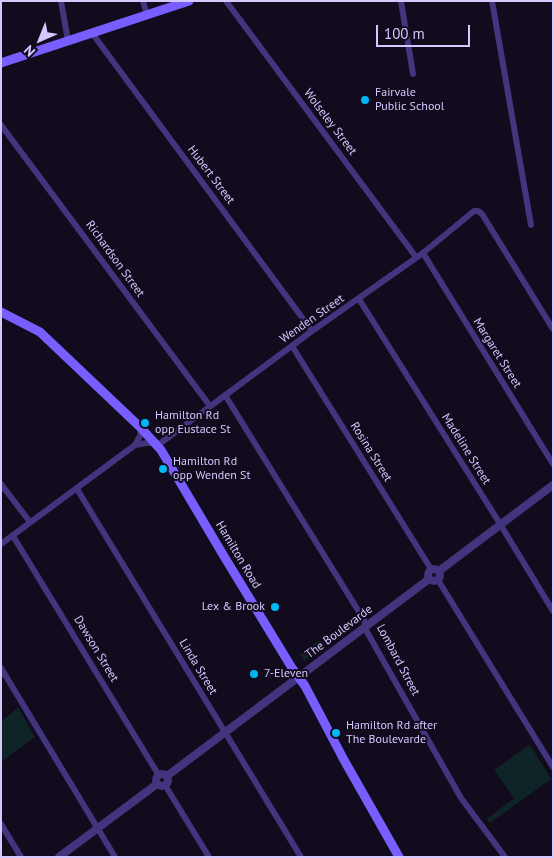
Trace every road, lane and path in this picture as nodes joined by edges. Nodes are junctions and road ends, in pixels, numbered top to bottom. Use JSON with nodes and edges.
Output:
{"nodes":[{"id":1,"x":61,"y":1,"type":"edge"},
{"id":2,"x":143,"y":1,"type":"edge"},
{"id":3,"x":189,"y":1,"type":"edge"},
{"id":4,"x":226,"y":1,"type":"edge"},
{"id":5,"x":401,"y":1,"type":"edge"},
{"id":6,"x":492,"y":1,"type":"edge"},
{"id":7,"x":147,"y":15,"type":"junction"},
{"id":8,"x":92,"y":33,"type":"junction"},
{"id":9,"x":68,"y":41,"type":"junction"},
{"id":10,"x":1,"y":63,"type":"edge"},
{"id":11,"x":413,"y":74,"type":"dead end"},
{"id":12,"x":1,"y":124,"type":"edge"},
{"id":13,"x":531,"y":226,"type":"dead end"},
{"id":14,"x":423,"y":253,"type":"junction"},
{"id":15,"x":416,"y":257,"type":"junction"},
{"id":16,"x":358,"y":299,"type":"junction"},
{"id":17,"x":1,"y":312,"type":"edge"},
{"id":18,"x":553,"y":329,"type":"edge"},
{"id":19,"x":312,"y":331,"type":"junction"},
{"id":20,"x":292,"y":346,"type":"junction"},
{"id":21,"x":225,"y":395,"type":"junction"},
{"id":22,"x":210,"y":406,"type":"junction"},
{"id":23,"x":141,"y":428,"type":"junction"},
{"id":24,"x":157,"y":444,"type":"junction"},
{"id":25,"x":135,"y":446,"type":"junction"},
{"id":26,"x":553,"y":464,"type":"edge"},
{"id":27,"x":1,"y":484,"type":"edge"},
{"id":28,"x":553,"y":485,"type":"edge"},
{"id":29,"x":77,"y":489,"type":"junction"},
{"id":30,"x":30,"y":522,"type":"junction"},
{"id":31,"x":500,"y":524,"type":"junction"},
{"id":32,"x":13,"y":536,"type":"junction"},
{"id":33,"x":1,"y":544,"type":"edge"},
{"id":34,"x":435,"y":570,"type":"junction"},
{"id":35,"x":429,"y":579,"type":"junction"},
{"id":36,"x":438,"y":580,"type":"junction"},
{"id":37,"x":553,"y":611,"type":"edge"},
{"id":38,"x":366,"y":626,"type":"junction"},
{"id":39,"x":1,"y":668,"type":"edge"},
{"id":40,"x":298,"y":677,"type":"junction"},
{"id":41,"x":225,"y":733,"type":"junction"},
{"id":42,"x":553,"y":767,"type":"edge"},
{"id":43,"x":158,"y":774,"type":"junction"},
{"id":44,"x":167,"y":776,"type":"junction"},
{"id":45,"x":161,"y":785,"type":"junction"},
{"id":46,"x":1,"y":824,"type":"edge"},
{"id":47,"x":98,"y":828,"type":"junction"},
{"id":48,"x":21,"y":857,"type":"edge"},
{"id":49,"x":59,"y":857,"type":"edge"},
{"id":50,"x":115,"y":857,"type":"edge"},
{"id":51,"x":209,"y":857,"type":"edge"},
{"id":52,"x":301,"y":857,"type":"edge"},
{"id":53,"x":399,"y":857,"type":"edge"},
{"id":54,"x":505,"y":857,"type":"edge"}],
"edges":[{"from":1,"to":9,"type":"street"},
{"from":2,"to":7,"type":"street"},
{"from":3,"to":7,"type":"main road"},
{"from":4,"to":15,"type":"street","name":"Wolseley Street"},
{"from":5,"to":11,"type":"street"},
{"from":6,"to":13,"type":"street"},
{"from":7,"to":8,"type":"main road"},
{"from":8,"to":9,"type":"main road"},
{"from":8,"to":19,"type":"street","name":"Hubert Street"},
{"from":9,"to":10,"type":"main road"},
{"from":12,"to":22,"type":"street","name":"Richardson Street"},
{"from":14,"to":15,"type":"street","name":"Wenden Street"},
{"from":14,"to":18,"type":"street","name":"Wenden Street"},
{"from":14,"to":26,"type":"street","name":"Margaret Street"},
{"from":15,"to":16,"type":"street","name":"Wenden Street"},
{"from":16,"to":19,"type":"street","name":"Wenden Street"},
{"from":16,"to":31,"type":"street","name":"Madeline Street"},
{"from":17,"to":23,"type":"main road","name":"Hamilton Road"},
{"from":19,"to":20,"type":"street","name":"Wenden Street"},
{"from":20,"to":21,"type":"street","name":"Wenden Street"},
{"from":20,"to":34,"type":"street","name":"Rosina Street"},
{"from":21,"to":22,"type":"street","name":"Wenden Street"},
{"from":21,"to":38,"type":"street","name":"Lombard Street"},
{"from":22,"to":24,"type":"street","name":"Wenden Street"},
{"from":23,"to":24,"type":"main road","name":"Hamilton Road"},
{"from":23,"to":25,"type":"street"},
{"from":24,"to":25,"type":"street"},
{"from":24,"to":40,"type":"main road","name":"Hamilton Road"},
{"from":25,"to":29,"type":"street"},
{"from":27,"to":30,"type":"street"},
{"from":28,"to":31,"type":"street"},
{"from":29,"to":30,"type":"street"},
{"from":29,"to":41,"type":"street","name":"Linda Street"},
{"from":30,"to":32,"type":"street"},
{"from":31,"to":34,"type":"street"},
{"from":31,"to":37,"type":"street","name":"Madeline Street"},
{"from":32,"to":33,"type":"street"},
{"from":32,"to":43,"type":"street","name":"Dawson Street"},
{"from":34,"to":35,"type":"street"},
{"from":34,"to":36,"type":"street"},
{"from":35,"to":36,"type":"street"},
{"from":35,"to":38,"type":"street","name":"The Boulevarde"},
{"from":36,"to":42,"type":"street"},
{"from":38,"to":40,"type":"street","name":"The Boulevarde"},
{"from":38,"to":54,"type":"street","name":"Lombard Street"},
{"from":39,"to":47,"type":"street"},
{"from":40,"to":41,"type":"street","name":"The Boulevarde"},
{"from":40,"to":53,"type":"main road","name":"Hamilton Road"},
{"from":41,"to":44,"type":"street","name":"The Boulevarde"},
{"from":41,"to":52,"type":"street","name":"Linda Street"},
{"from":43,"to":44,"type":"street"},
{"from":43,"to":45,"type":"street"},
{"from":44,"to":45,"type":"street"},
{"from":45,"to":47,"type":"street"},
{"from":45,"to":51,"type":"street"},
{"from":46,"to":48,"type":"street"},
{"from":47,"to":49,"type":"street"},
{"from":47,"to":50,"type":"street"}]}
